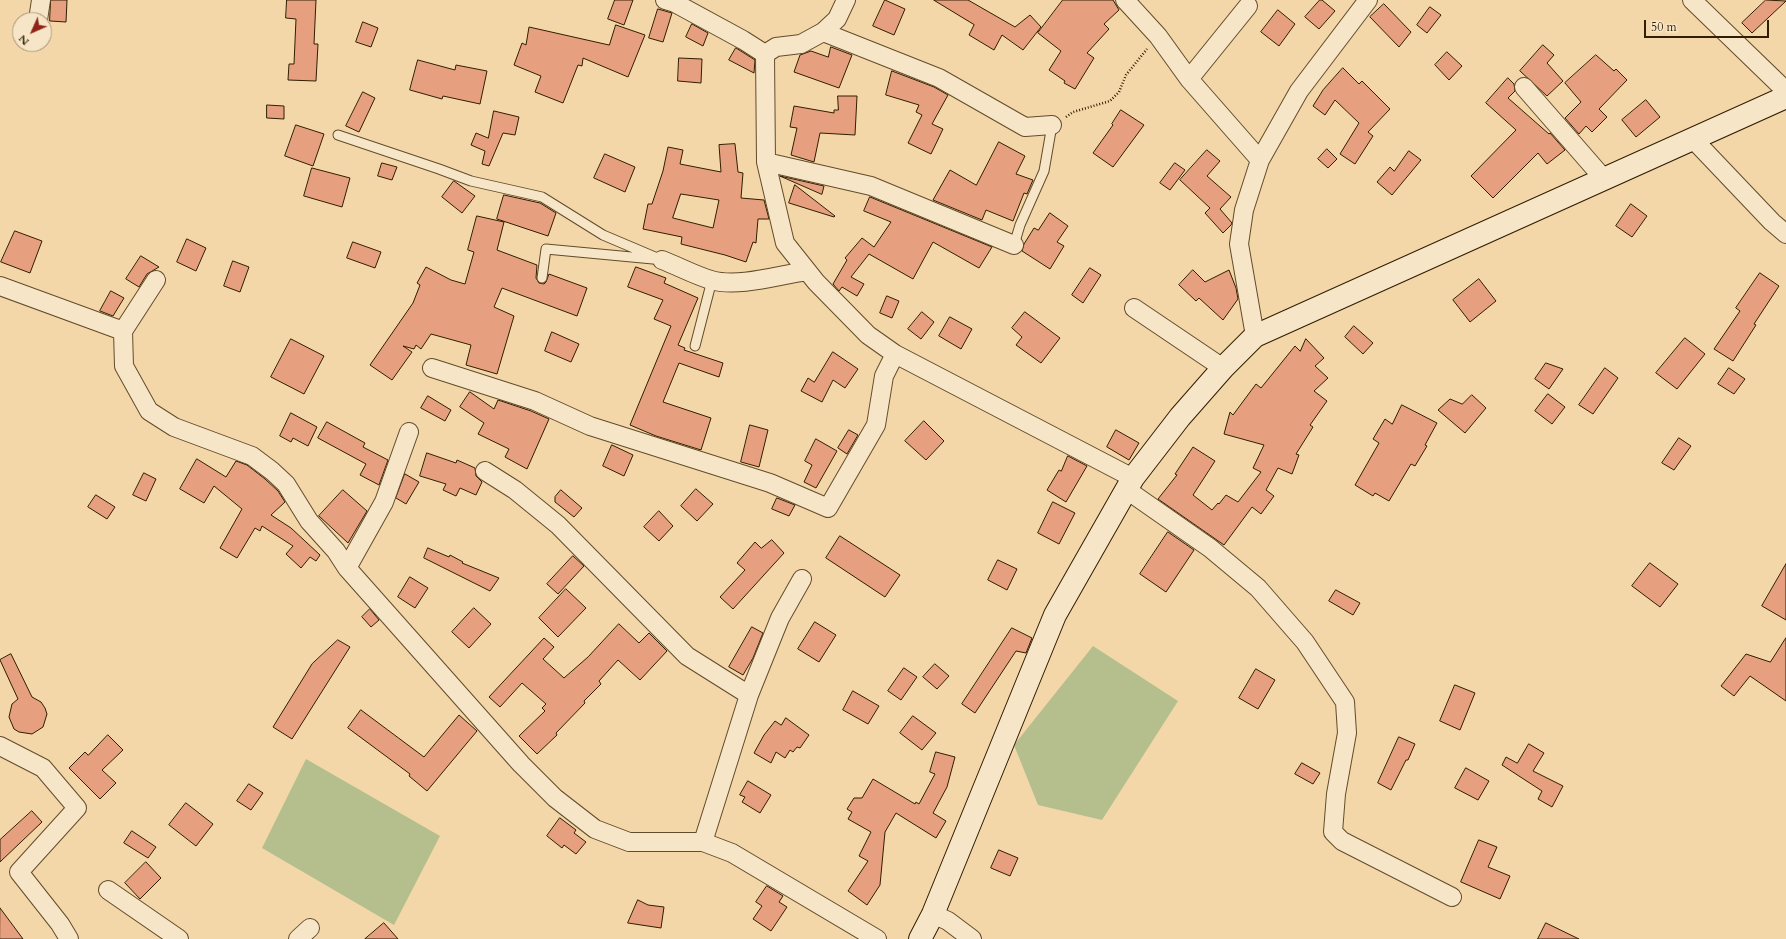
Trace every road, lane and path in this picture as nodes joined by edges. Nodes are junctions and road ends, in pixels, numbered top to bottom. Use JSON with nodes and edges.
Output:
{"nodes":[{"id":1,"x":41,"y":0,"type":"edge"},
{"id":2,"x":665,"y":0,"type":"edge"},
{"id":3,"x":846,"y":0,"type":"edge"},
{"id":4,"x":1125,"y":0,"type":"edge"},
{"id":5,"x":1368,"y":0,"type":"edge"},
{"id":6,"x":1692,"y":0,"type":"edge"},
{"id":7,"x":1248,"y":6,"type":"dead end"},
{"id":8,"x":39,"y":12,"type":"edge"},
{"id":9,"x":822,"y":32,"type":"junction"},
{"id":10,"x":1158,"y":36,"type":"junction"},
{"id":11,"x":765,"y":54,"type":"junction"},
{"id":12,"x":1189,"y":79,"type":"junction"},
{"id":13,"x":1524,"y":87,"type":"dead end"},
{"id":14,"x":1786,"y":91,"type":"edge"},
{"id":15,"x":1786,"y":97,"type":"edge"},
{"id":16,"x":1052,"y":125,"type":"junction"},
{"id":17,"x":338,"y":136,"type":"dead end"},
{"id":18,"x":1693,"y":139,"type":"junction"},
{"id":19,"x":1260,"y":160,"type":"junction"},
{"id":20,"x":766,"y":162,"type":"junction"},
{"id":21,"x":1604,"y":179,"type":"junction"},
{"id":22,"x":1786,"y":234,"type":"edge"},
{"id":23,"x":1014,"y":244,"type":"joint"},
{"id":24,"x":662,"y":260,"type":"junction"},
{"id":25,"x":807,"y":270,"type":"junction"},
{"id":26,"x":542,"y":278,"type":"dead end"},
{"id":27,"x":156,"y":280,"type":"dead end"},
{"id":28,"x":712,"y":280,"type":"junction"},
{"id":29,"x":0,"y":286,"type":"edge"},
{"id":30,"x":1134,"y":308,"type":"dead end"},
{"id":31,"x":123,"y":331,"type":"junction"},
{"id":32,"x":1255,"y":336,"type":"junction"},
{"id":33,"x":695,"y":346,"type":"dead end"},
{"id":34,"x":895,"y":354,"type":"junction"},
{"id":35,"x":432,"y":368,"type":"dead end"},
{"id":36,"x":1223,"y":368,"type":"junction"},
{"id":37,"x":409,"y":432,"type":"dead end"},
{"id":38,"x":484,"y":472,"type":"dead end"},
{"id":39,"x":1130,"y":484,"type":"junction"},
{"id":40,"x":347,"y":568,"type":"junction"},
{"id":41,"x":802,"y":579,"type":"dead end"},
{"id":42,"x":748,"y":695,"type":"junction"},
{"id":43,"x":0,"y":746,"type":"edge"},
{"id":44,"x":703,"y":842,"type":"junction"},
{"id":45,"x":108,"y":890,"type":"dead end"},
{"id":46,"x":1452,"y":897,"type":"dead end"},
{"id":47,"x":933,"y":914,"type":"junction"},
{"id":48,"x":69,"y":939,"type":"edge"},
{"id":49,"x":179,"y":939,"type":"edge"},
{"id":50,"x":877,"y":939,"type":"edge"},
{"id":51,"x":920,"y":939,"type":"edge"},
{"id":52,"x":972,"y":939,"type":"edge"}],
"edges":[{"from":1,"to":8,"type":"street"},
{"from":2,"to":11,"type":"street"},
{"from":3,"to":9,"type":"street"},
{"from":4,"to":10,"type":"street"},
{"from":5,"to":19,"type":"street"},
{"from":6,"to":14,"type":"street"},
{"from":7,"to":12,"type":"street"},
{"from":9,"to":11,"type":"street"},
{"from":9,"to":16,"type":"street"},
{"from":10,"to":12,"type":"street"},
{"from":10,"to":16,"type":"path"},
{"from":11,"to":20,"type":"street"},
{"from":12,"to":19,"type":"street"},
{"from":13,"to":21,"type":"street"},
{"from":15,"to":18,"type":"street"},
{"from":16,"to":23,"type":"lane"},
{"from":17,"to":24,"type":"lane"},
{"from":18,"to":21,"type":"street"},
{"from":18,"to":22,"type":"street"},
{"from":19,"to":32,"type":"street"},
{"from":20,"to":23,"type":"street"},
{"from":20,"to":25,"type":"street"},
{"from":21,"to":32,"type":"street"},
{"from":24,"to":26,"type":"lane"},
{"from":24,"to":28,"type":"street"},
{"from":25,"to":28,"type":"street"},
{"from":25,"to":34,"type":"street"},
{"from":27,"to":31,"type":"street"},
{"from":28,"to":33,"type":"lane"},
{"from":29,"to":31,"type":"street"},
{"from":30,"to":36,"type":"street"},
{"from":31,"to":40,"type":"street"},
{"from":32,"to":36,"type":"street"},
{"from":34,"to":35,"type":"street"},
{"from":34,"to":39,"type":"street"},
{"from":36,"to":39,"type":"street"},
{"from":37,"to":40,"type":"street"},
{"from":38,"to":42,"type":"street"},
{"from":39,"to":46,"type":"street"},
{"from":39,"to":47,"type":"street"},
{"from":40,"to":44,"type":"street"},
{"from":41,"to":42,"type":"street"},
{"from":42,"to":44,"type":"street"},
{"from":43,"to":48,"type":"street"},
{"from":44,"to":50,"type":"street"},
{"from":45,"to":49,"type":"street"},
{"from":47,"to":51,"type":"street"},
{"from":47,"to":52,"type":"street"}]}
